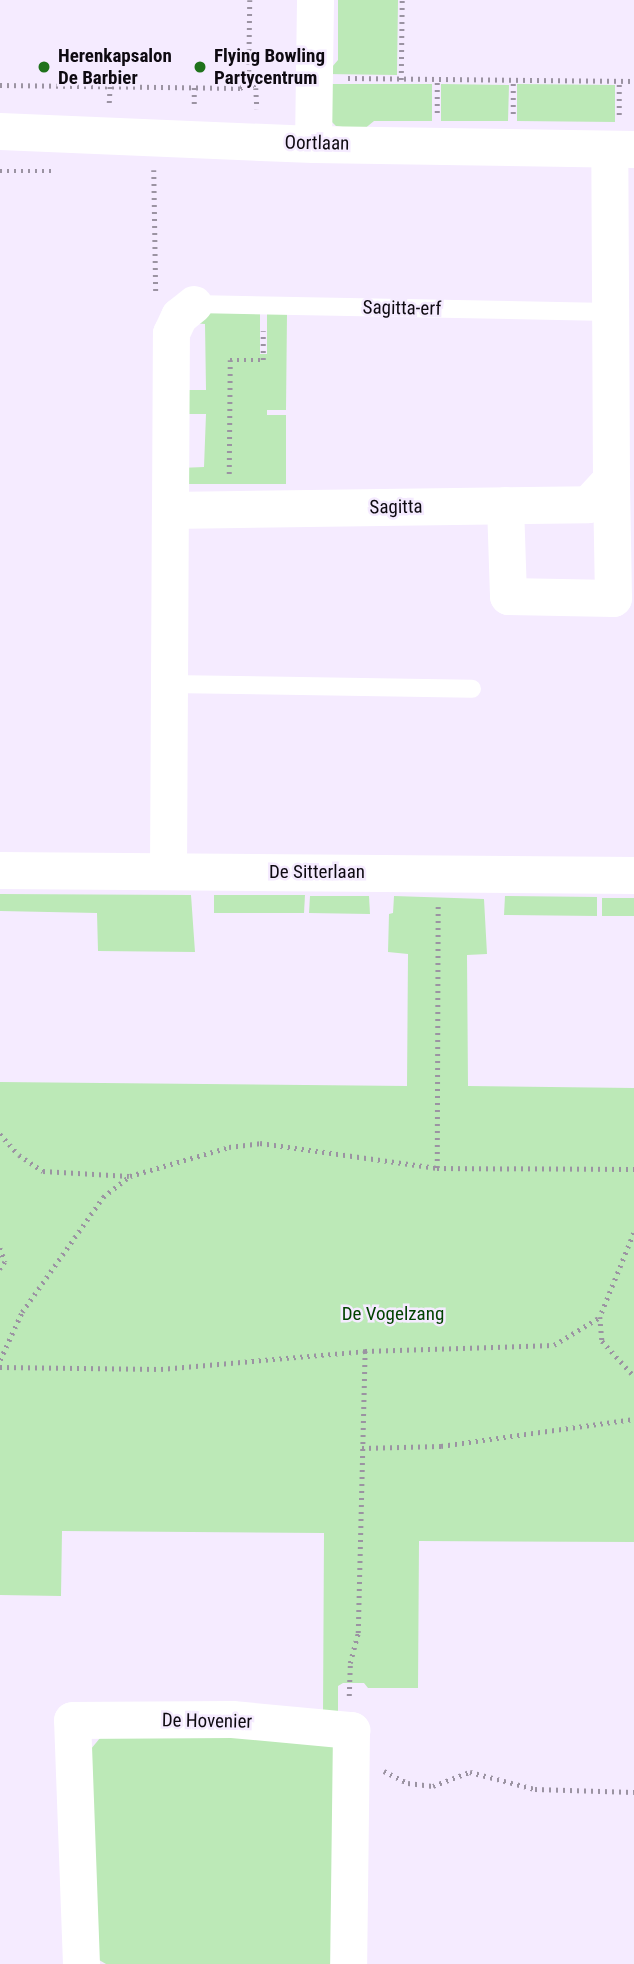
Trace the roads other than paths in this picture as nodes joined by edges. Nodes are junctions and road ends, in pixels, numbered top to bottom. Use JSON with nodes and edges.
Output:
{"nodes":[{"id":1,"x":315,"y":0,"type":"edge"},
{"id":2,"x":0,"y":131,"type":"edge"},
{"id":3,"x":313,"y":144,"type":"junction"},
{"id":4,"x":622,"y":149,"type":"edge"},
{"id":5,"x":187,"y":310,"type":"joint"},
{"id":6,"x":609,"y":312,"type":"junction"},
{"id":7,"x":611,"y":479,"type":"junction"},
{"id":8,"x":505,"y":505,"type":"junction"},
{"id":9,"x":170,"y":510,"type":"junction"},
{"id":10,"x":623,"y":598,"type":"edge"},
{"id":11,"x":169,"y":684,"type":"junction"},
{"id":12,"x":472,"y":689,"type":"dead end"},
{"id":13,"x":0,"y":870,"type":"edge"},
{"id":14,"x":168,"y":871,"type":"junction"},
{"id":15,"x":634,"y":875,"type":"edge"},
{"id":16,"x":81,"y":1964,"type":"edge"},
{"id":17,"x":348,"y":1964,"type":"edge"}],
"edges":[{"from":1,"to":3,"type":"street"},
{"from":2,"to":3,"type":"street","name":"Oortlaan"},
{"from":3,"to":4,"type":"street","name":"Oortlaan"},
{"from":4,"to":6,"type":"street"},
{"from":5,"to":6,"type":"lane","name":"Sagitta-erf"},
{"from":5,"to":9,"type":"street"},
{"from":6,"to":7,"type":"street"},
{"from":7,"to":8,"type":"street","name":"Sagitta"},
{"from":7,"to":10,"type":"street"},
{"from":8,"to":9,"type":"street","name":"Sagitta"},
{"from":8,"to":10,"type":"street"},
{"from":9,"to":11,"type":"street"},
{"from":11,"to":12,"type":"lane"},
{"from":11,"to":14,"type":"street"},
{"from":13,"to":14,"type":"street","name":"De Sitterlaan"},
{"from":14,"to":15,"type":"street","name":"De Sitterlaan"},
{"from":16,"to":17,"type":"street","name":"De Hovenier"}]}
